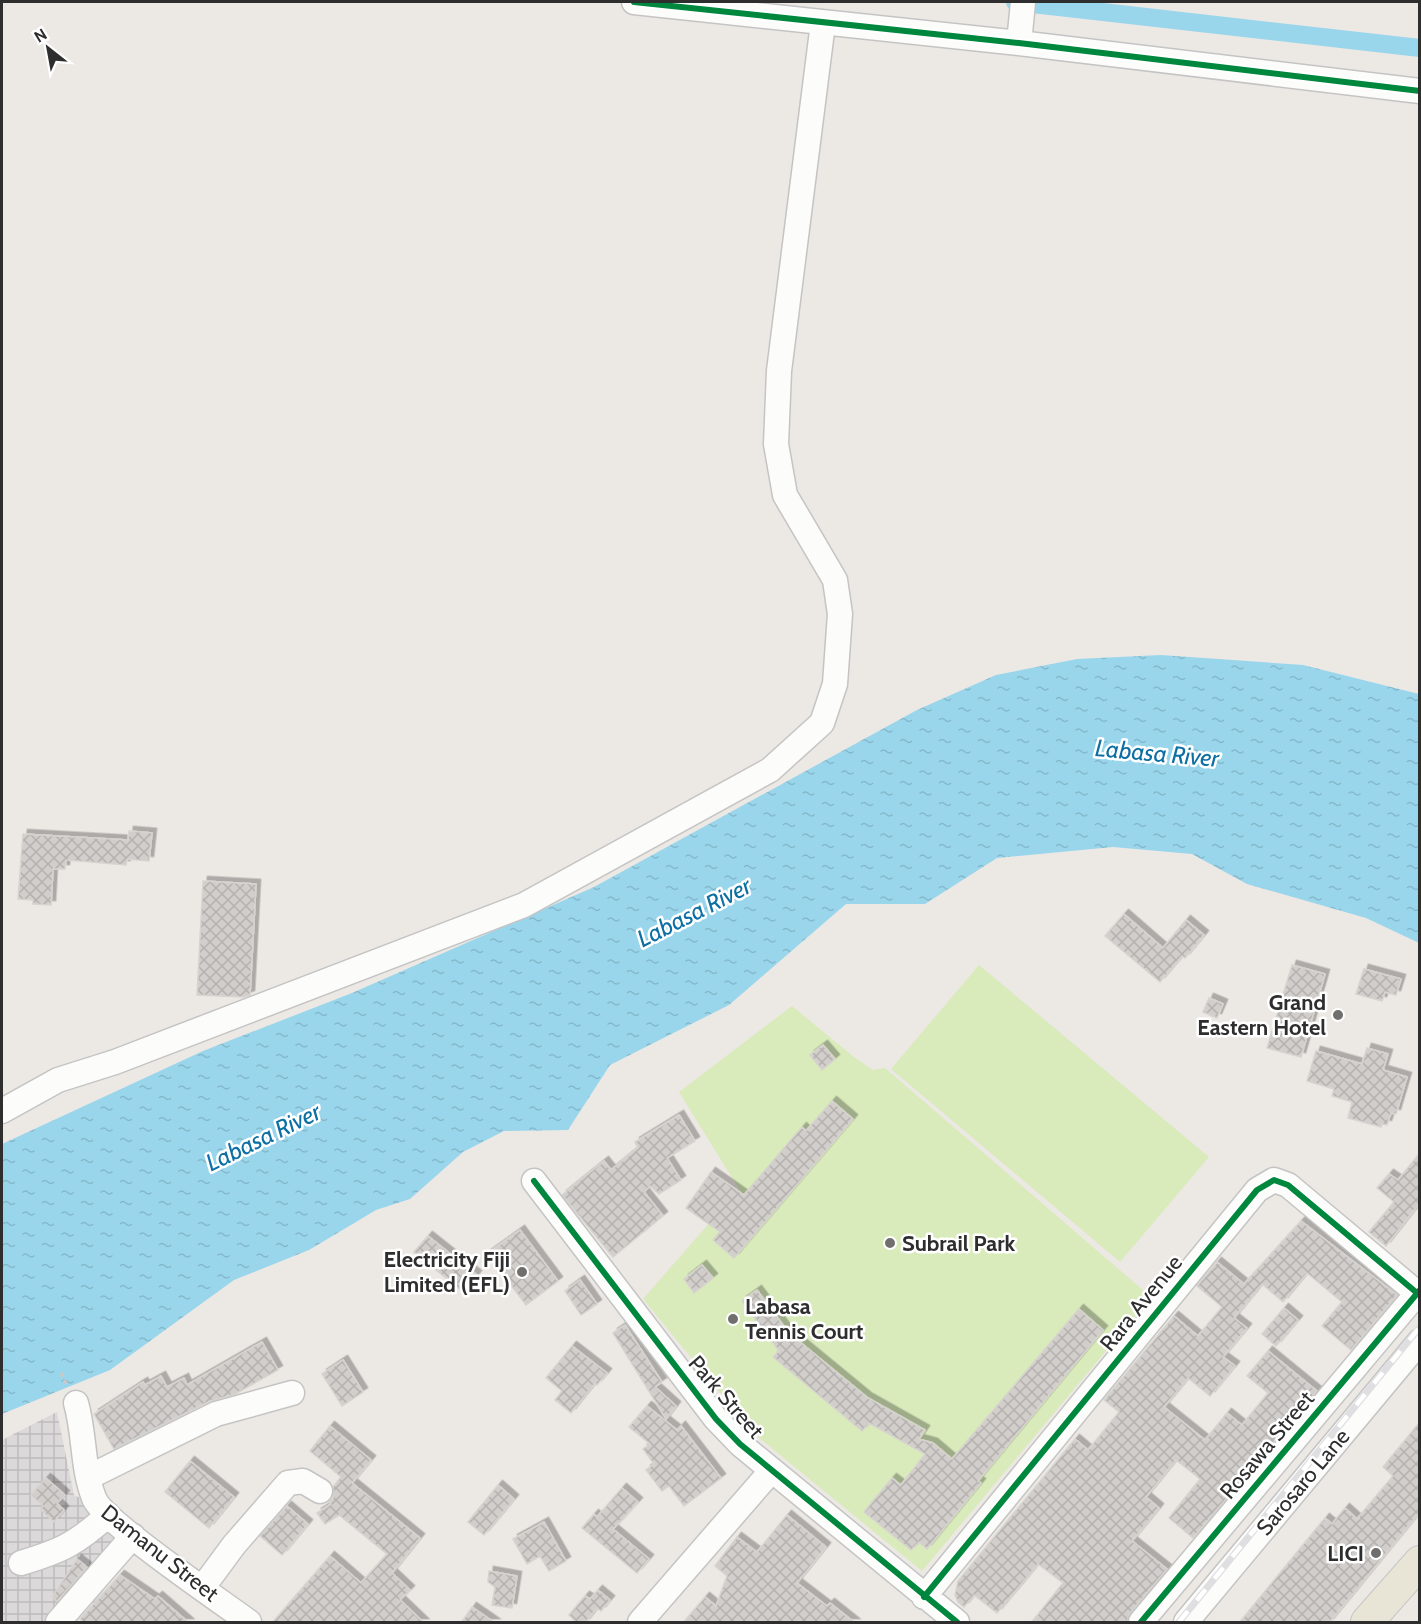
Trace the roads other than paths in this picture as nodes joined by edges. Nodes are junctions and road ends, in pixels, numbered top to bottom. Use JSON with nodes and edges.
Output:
{"nodes":[{"id":1,"x":634,"y":2,"type":"edge"},
{"id":2,"x":1023,"y":2,"type":"edge"},
{"id":3,"x":823,"y":23,"type":"junction"},
{"id":4,"x":1020,"y":35,"type":"junction"},
{"id":5,"x":1419,"y":91,"type":"edge"},
{"id":6,"x":2,"y":1111,"type":"edge"},
{"id":7,"x":534,"y":1181,"type":"dead end"},
{"id":8,"x":1418,"y":1292,"type":"edge"},
{"id":9,"x":1419,"y":1341,"type":"edge"},
{"id":10,"x":292,"y":1393,"type":"dead end"},
{"id":11,"x":76,"y":1403,"type":"dead end"},
{"id":12,"x":772,"y":1470,"type":"junction"},
{"id":13,"x":89,"y":1477,"type":"junction"},
{"id":14,"x":320,"y":1491,"type":"dead end"},
{"id":15,"x":108,"y":1515,"type":"junction"},
{"id":16,"x":133,"y":1536,"type":"junction"},
{"id":17,"x":1419,"y":1562,"type":"edge"},
{"id":18,"x":21,"y":1563,"type":"dead end"},
{"id":19,"x":203,"y":1587,"type":"junction"},
{"id":20,"x":924,"y":1597,"type":"junction"},
{"id":21,"x":58,"y":1623,"type":"edge"},
{"id":22,"x":249,"y":1623,"type":"edge"},
{"id":23,"x":640,"y":1623,"type":"edge"},
{"id":24,"x":957,"y":1623,"type":"edge"},
{"id":25,"x":1141,"y":1623,"type":"edge"},
{"id":26,"x":1186,"y":1623,"type":"edge"},
{"id":27,"x":1367,"y":1623,"type":"edge"}],
"edges":[{"from":1,"to":3,"type":"street"},
{"from":2,"to":4,"type":"street"},
{"from":3,"to":4,"type":"street"},
{"from":3,"to":6,"type":"street"},
{"from":4,"to":5,"type":"street"},
{"from":7,"to":12,"type":"street","name":"Park Street"},
{"from":8,"to":20,"type":"street","name":"Rara Avenue"},
{"from":8,"to":25,"type":"street","name":"Rosawa Street"},
{"from":9,"to":26,"type":"street","name":"Sarosaro Lane"},
{"from":10,"to":13,"type":"street"},
{"from":11,"to":13,"type":"street","name":"Damanu Street"},
{"from":12,"to":20,"type":"street","name":"Park Street"},
{"from":12,"to":23,"type":"street"},
{"from":13,"to":15,"type":"street","name":"Damanu Street"},
{"from":14,"to":19,"type":"street"},
{"from":15,"to":16,"type":"street","name":"Damanu Street"},
{"from":15,"to":18,"type":"street"},
{"from":16,"to":19,"type":"street","name":"Damanu Street"},
{"from":16,"to":21,"type":"street"},
{"from":17,"to":27,"type":"main road"},
{"from":19,"to":22,"type":"street","name":"Damanu Street"},
{"from":20,"to":24,"type":"street","name":"Park Street"}]}
